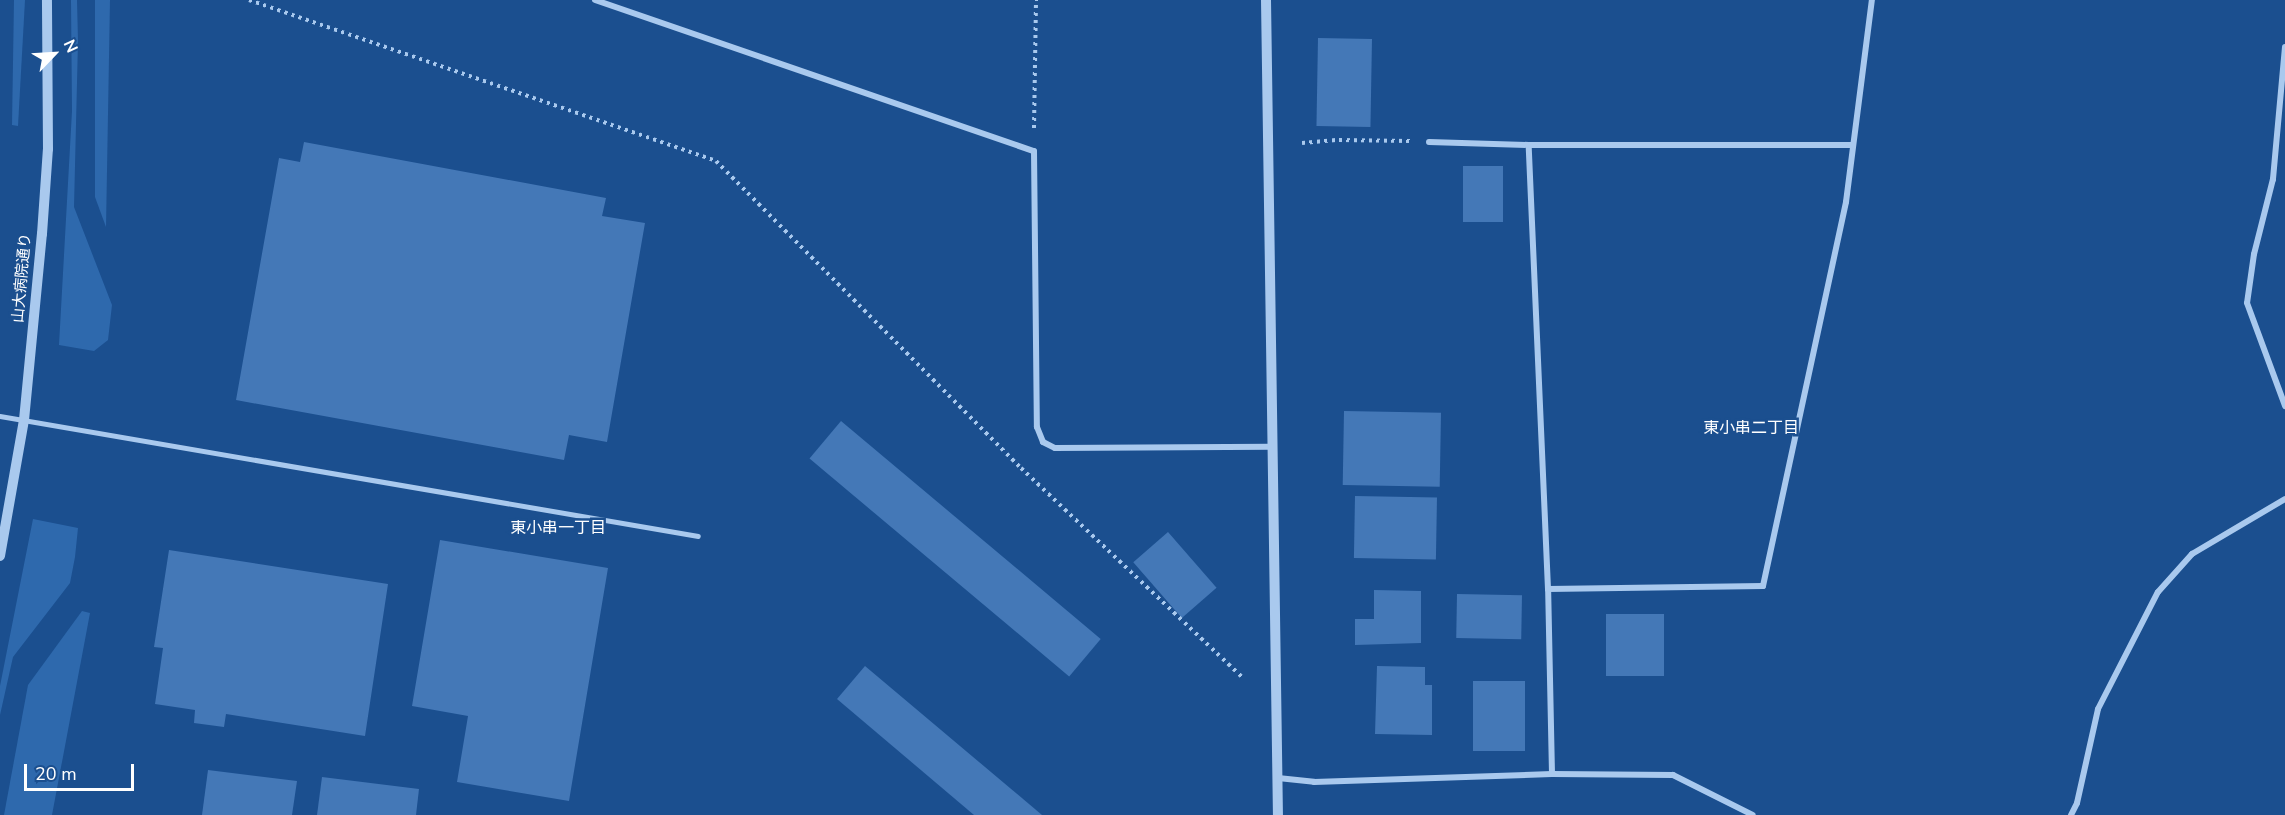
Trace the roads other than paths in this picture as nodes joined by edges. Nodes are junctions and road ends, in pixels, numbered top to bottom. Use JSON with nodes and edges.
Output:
{"nodes":[{"id":1,"x":47,"y":0,"type":"edge"},
{"id":2,"x":595,"y":0,"type":"edge"},
{"id":3,"x":1266,"y":0,"type":"edge"},
{"id":4,"x":1872,"y":0,"type":"edge"},
{"id":5,"x":2285,"y":47,"type":"edge"},
{"id":6,"x":1429,"y":142,"type":"road end"},
{"id":7,"x":1529,"y":145,"type":"junction"},
{"id":8,"x":1852,"y":145,"type":"junction"},
{"id":9,"x":2285,"y":406,"type":"edge"},
{"id":10,"x":0,"y":416,"type":"edge"},
{"id":11,"x":24,"y":420,"type":"junction"},
{"id":12,"x":1270,"y":447,"type":"junction"},
{"id":13,"x":2285,"y":499,"type":"edge"},
{"id":14,"x":698,"y":536,"type":"dead end"},
{"id":15,"x":0,"y":556,"type":"edge"},
{"id":16,"x":1548,"y":590,"type":"junction"},
{"id":17,"x":1552,"y":774,"type":"junction"},
{"id":18,"x":1278,"y":778,"type":"junction"},
{"id":19,"x":1278,"y":815,"type":"edge"},
{"id":20,"x":1753,"y":815,"type":"edge"},
{"id":21,"x":2071,"y":815,"type":"edge"}],
"edges":[{"from":1,"to":11,"type":"street","name":"山大病院通り"},
{"from":2,"to":12,"type":"street"},
{"from":3,"to":12,"type":"street"},
{"from":4,"to":8,"type":"street"},
{"from":5,"to":9,"type":"street"},
{"from":6,"to":7,"type":"street"},
{"from":7,"to":8,"type":"street"},
{"from":7,"to":16,"type":"street"},
{"from":8,"to":16,"type":"street"},
{"from":10,"to":11,"type":"lane"},
{"from":11,"to":14,"type":"lane"},
{"from":11,"to":15,"type":"street","name":"山大病院通り"},
{"from":12,"to":18,"type":"street"},
{"from":13,"to":21,"type":"street"},
{"from":16,"to":17,"type":"street"},
{"from":17,"to":18,"type":"street"},
{"from":17,"to":20,"type":"street"},
{"from":18,"to":19,"type":"street"}]}
